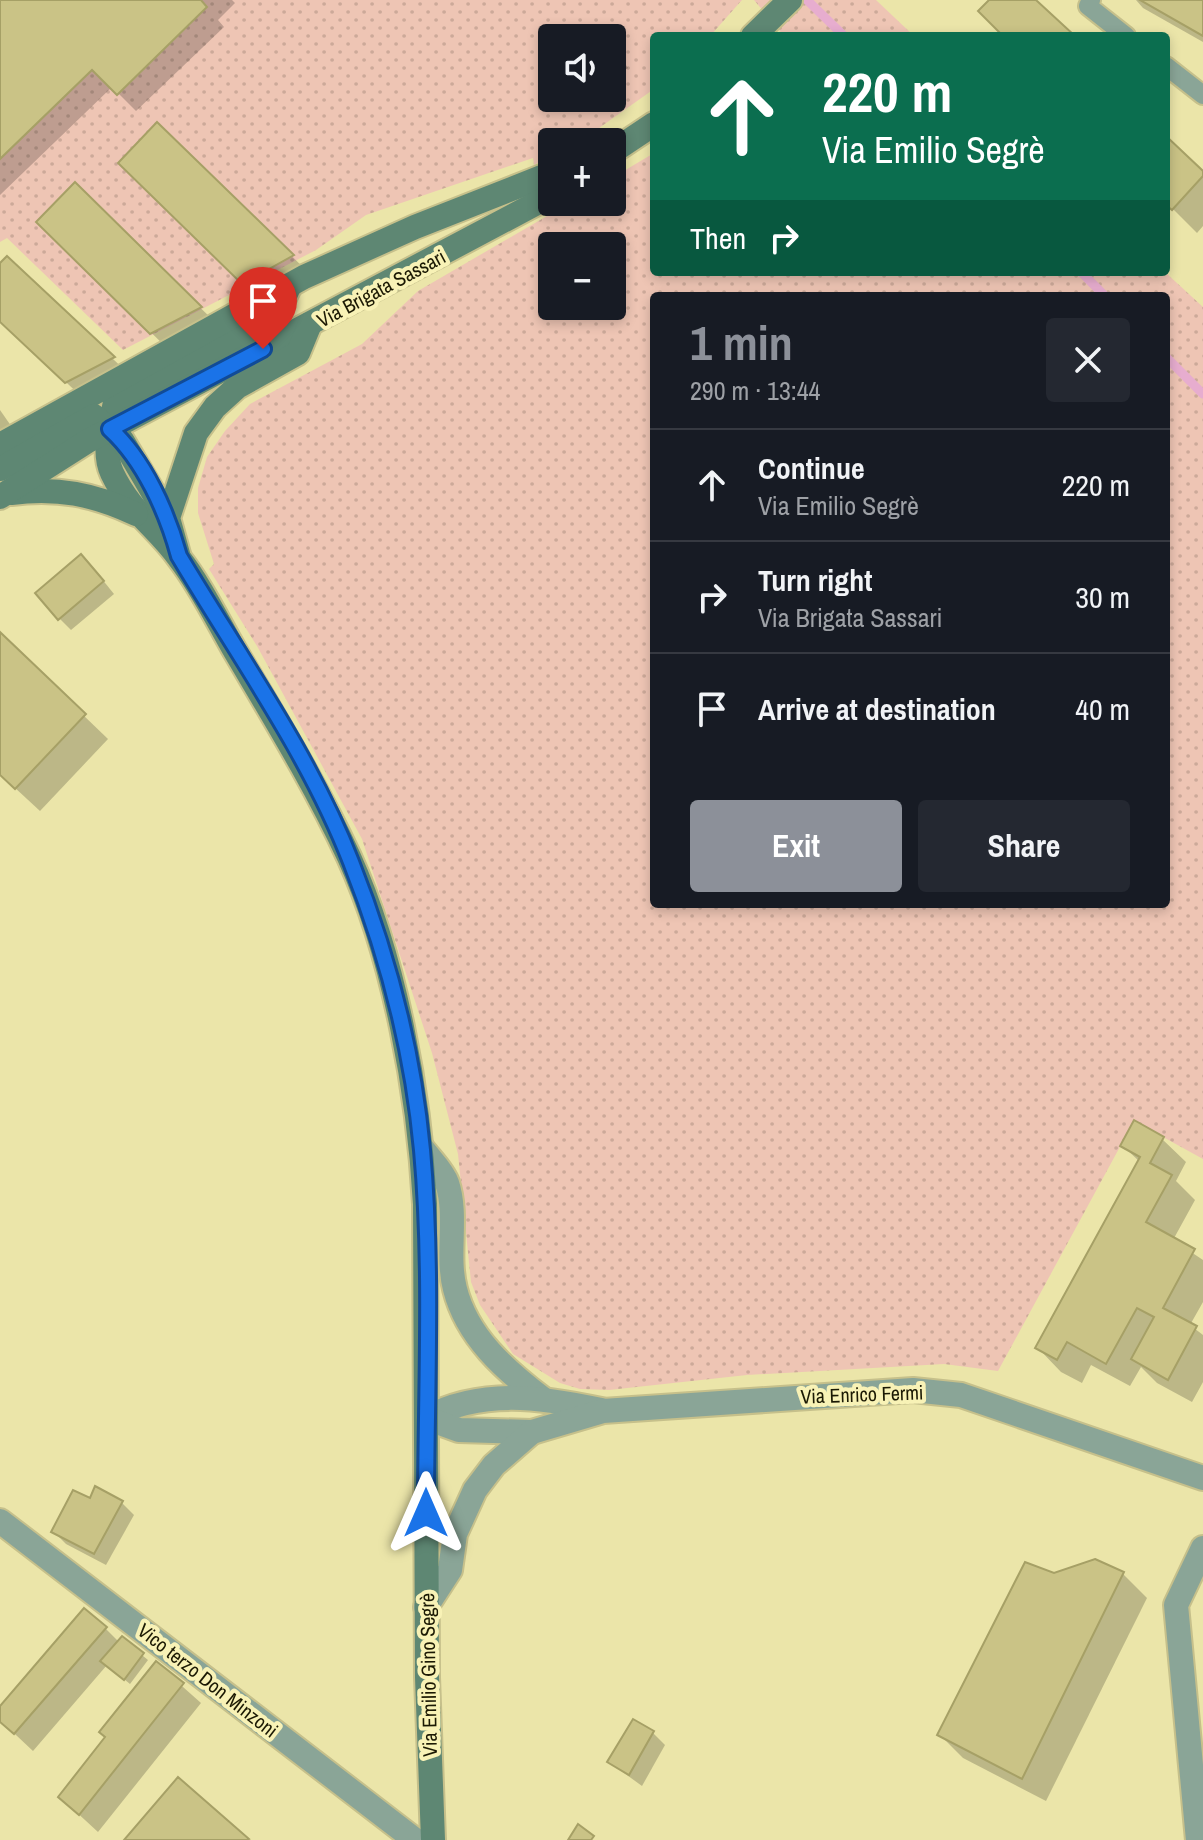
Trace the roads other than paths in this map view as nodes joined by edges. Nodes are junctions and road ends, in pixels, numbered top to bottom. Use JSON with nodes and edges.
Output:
{"nodes":[{"id":1,"x":790,"y":0,"type":"edge"},
{"id":2,"x":1091,"y":0,"type":"edge"},
{"id":3,"x":760,"y":29,"type":"edge"},
{"id":4,"x":1121,"y":32,"type":"edge"},
{"id":5,"x":1170,"y":69,"type":"edge"},
{"id":6,"x":1203,"y":95,"type":"edge"},
{"id":7,"x":650,"y":127,"type":"edge"},
{"id":8,"x":626,"y":142,"type":"edge"},
{"id":9,"x":538,"y":179,"type":"edge"},
{"id":10,"x":538,"y":202,"type":"edge"},
{"id":11,"x":290,"y":285,"type":"junction"},
{"id":12,"x":310,"y":324,"type":"junction"},
{"id":13,"x":110,"y":429,"type":"junction"},
{"id":14,"x":0,"y":445,"type":"edge"},
{"id":15,"x":0,"y":469,"type":"edge"},
{"id":16,"x":2,"y":495,"type":"edge"},
{"id":17,"x":136,"y":514,"type":"junction"},
{"id":18,"x":168,"y":518,"type":"junction"},
{"id":19,"x":179,"y":556,"type":"junction"},
{"id":20,"x":422,"y":1148,"type":"junction"},
{"id":21,"x":543,"y":1399,"type":"junction"},
{"id":22,"x":603,"y":1411,"type":"junction"},
{"id":23,"x":426,"y":1418,"type":"junction"},
{"id":24,"x":532,"y":1432,"type":"junction"},
{"id":25,"x":1203,"y":1478,"type":"edge"},
{"id":26,"x":0,"y":1521,"type":"edge"},
{"id":27,"x":1203,"y":1548,"type":"edge"},
{"id":28,"x":426,"y":1607,"type":"junction"},
{"id":29,"x":415,"y":1840,"type":"edge"},
{"id":30,"x":433,"y":1840,"type":"edge"},
{"id":31,"x":1198,"y":1840,"type":"edge"}],
"edges":[{"from":1,"to":3,"type":"street"},
{"from":2,"to":4,"type":"lane"},
{"from":5,"to":6,"type":"lane"},
{"from":7,"to":8,"type":"street"},
{"from":9,"to":11,"type":"street","name":"Via Brigata Sassari"},
{"from":10,"to":12,"type":"street","name":"Via Brigata Sassari"},
{"from":11,"to":13,"type":"street"},
{"from":11,"to":14,"type":"street","name":"Via Brigata Sassari"},
{"from":12,"to":13,"type":"street","name":"Via Brigata Sassari"},
{"from":12,"to":18,"type":"street"},
{"from":13,"to":15,"type":"street"},
{"from":13,"to":16,"type":"street","name":"Via Brigata Sassari"},
{"from":13,"to":17,"type":"street"},
{"from":13,"to":18,"type":"street"},
{"from":16,"to":17,"type":"street"},
{"from":17,"to":19,"type":"street"},
{"from":18,"to":19,"type":"street"},
{"from":19,"to":20,"type":"street","name":"Via Emilio Gino Segrè"},
{"from":20,"to":21,"type":"street"},
{"from":20,"to":23,"type":"street","name":"Via Emilio Gino Segrè"},
{"from":21,"to":22,"type":"street"},
{"from":21,"to":23,"type":"street"},
{"from":22,"to":24,"type":"street"},
{"from":22,"to":25,"type":"street","name":"Via Enrico Fermi"},
{"from":23,"to":24,"type":"street"},
{"from":23,"to":28,"type":"street","name":"Via Emilio Gino Segrè"},
{"from":24,"to":28,"type":"street"},
{"from":26,"to":29,"type":"street","name":"Vico terzo Don Minzoni"},
{"from":27,"to":31,"type":"street"},
{"from":28,"to":30,"type":"street","name":"Via Emilio Gino Segrè"}]}
